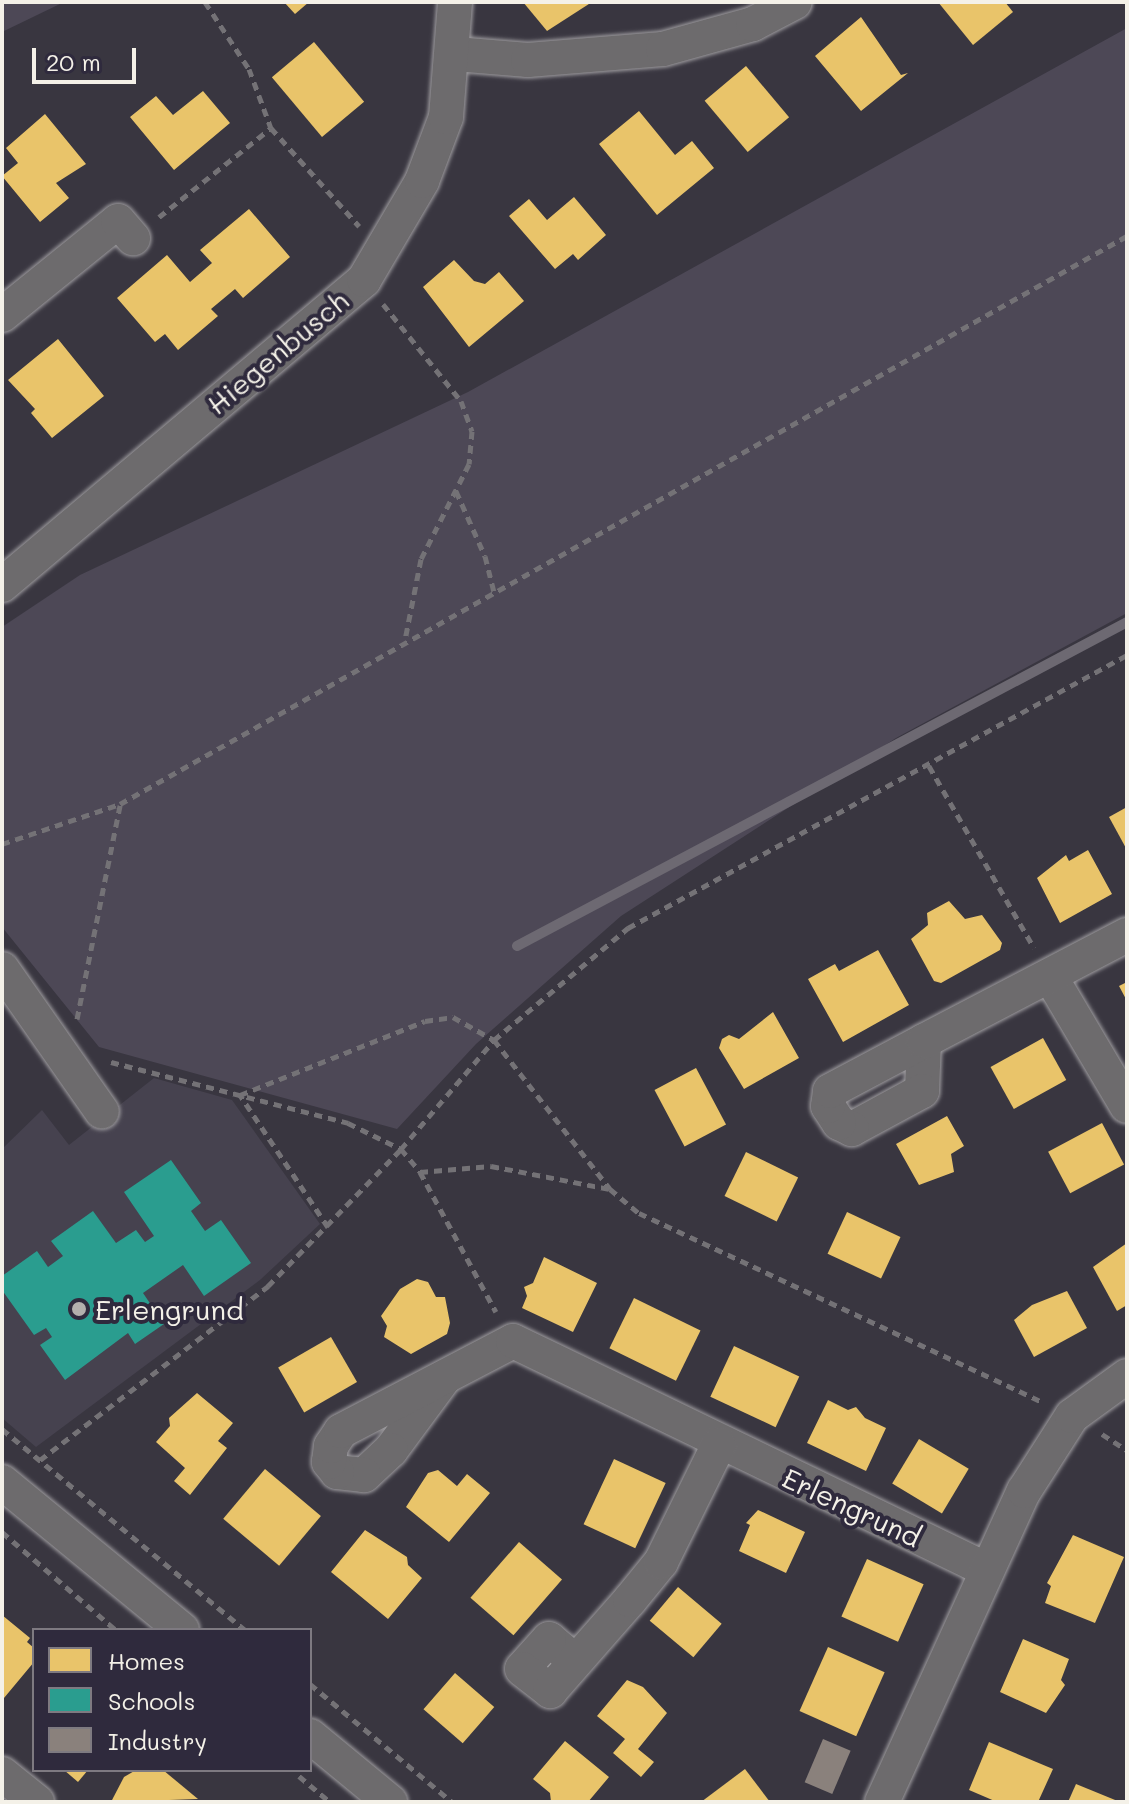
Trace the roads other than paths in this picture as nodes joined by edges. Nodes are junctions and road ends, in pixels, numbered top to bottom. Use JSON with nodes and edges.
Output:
{"nodes":[{"id":1,"x":455,"y":2,"type":"edge"},
{"id":2,"x":795,"y":2,"type":"edge"},
{"id":3,"x":455,"y":54,"type":"junction"},
{"id":4,"x":133,"y":238,"type":"road end"},
{"id":5,"x":2,"y":315,"type":"edge"},
{"id":6,"x":2,"y":585,"type":"edge"},
{"id":7,"x":1127,"y":935,"type":"edge"},
{"id":8,"x":2,"y":969,"type":"edge"},
{"id":9,"x":1050,"y":976,"type":"junction"},
{"id":10,"x":924,"y":1041,"type":"dead end"},
{"id":11,"x":1127,"y":1106,"type":"edge"},
{"id":12,"x":102,"y":1112,"type":"dead end"},
{"id":13,"x":1127,"y":1376,"type":"edge"},
{"id":14,"x":445,"y":1377,"type":"dead end"},
{"id":15,"x":719,"y":1444,"type":"junction"},
{"id":16,"x":2,"y":1482,"type":"edge"},
{"id":17,"x":985,"y":1569,"type":"junction"},
{"id":18,"x":180,"y":1628,"type":"edge"},
{"id":19,"x":575,"y":1661,"type":"dead end"},
{"id":20,"x":312,"y":1738,"type":"edge"},
{"id":21,"x":2,"y":1774,"type":"edge"},
{"id":22,"x":893,"y":1799,"type":"edge"},
{"id":23,"x":37,"y":1802,"type":"edge"},
{"id":24,"x":390,"y":1802,"type":"edge"}],
"edges":[{"from":1,"to":3,"type":"street","name":"Hiegenbusch"},
{"from":2,"to":3,"type":"street"},
{"from":3,"to":6,"type":"street","name":"Hiegenbusch"},
{"from":4,"to":5,"type":"street"},
{"from":7,"to":9,"type":"street"},
{"from":8,"to":12,"type":"street"},
{"from":9,"to":10,"type":"street"},
{"from":9,"to":11,"type":"street"},
{"from":13,"to":17,"type":"street"},
{"from":14,"to":15,"type":"street","name":"Erlengrund"},
{"from":15,"to":17,"type":"street","name":"Erlengrund"},
{"from":15,"to":19,"type":"street"},
{"from":16,"to":18,"type":"street"},
{"from":17,"to":22,"type":"street"},
{"from":20,"to":24,"type":"street"},
{"from":21,"to":23,"type":"street"}]}
